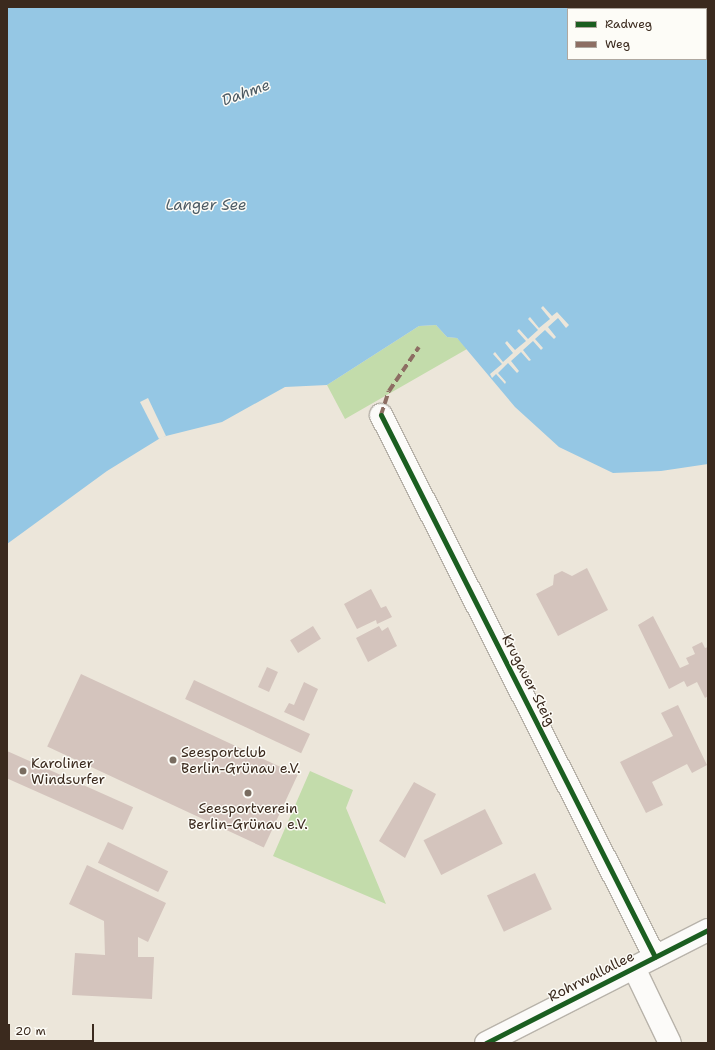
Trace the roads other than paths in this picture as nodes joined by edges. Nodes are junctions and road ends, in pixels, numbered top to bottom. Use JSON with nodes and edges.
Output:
{"nodes":[{"id":1,"x":381,"y":415,"type":"dead end"},
{"id":2,"x":708,"y":930,"type":"edge"},
{"id":3,"x":655,"y":957,"type":"junction"},
{"id":4,"x":634,"y":968,"type":"junction"},
{"id":5,"x":486,"y":1043,"type":"edge"},
{"id":6,"x":670,"y":1043,"type":"edge"}],
"edges":[{"from":1,"to":3,"type":"street","name":"Krugauer Steig"},
{"from":2,"to":3,"type":"street","name":"Rohrwallallee"},
{"from":3,"to":4,"type":"street","name":"Rohrwallallee"},
{"from":4,"to":5,"type":"street","name":"Rohrwallallee"},
{"from":4,"to":6,"type":"street"}]}
